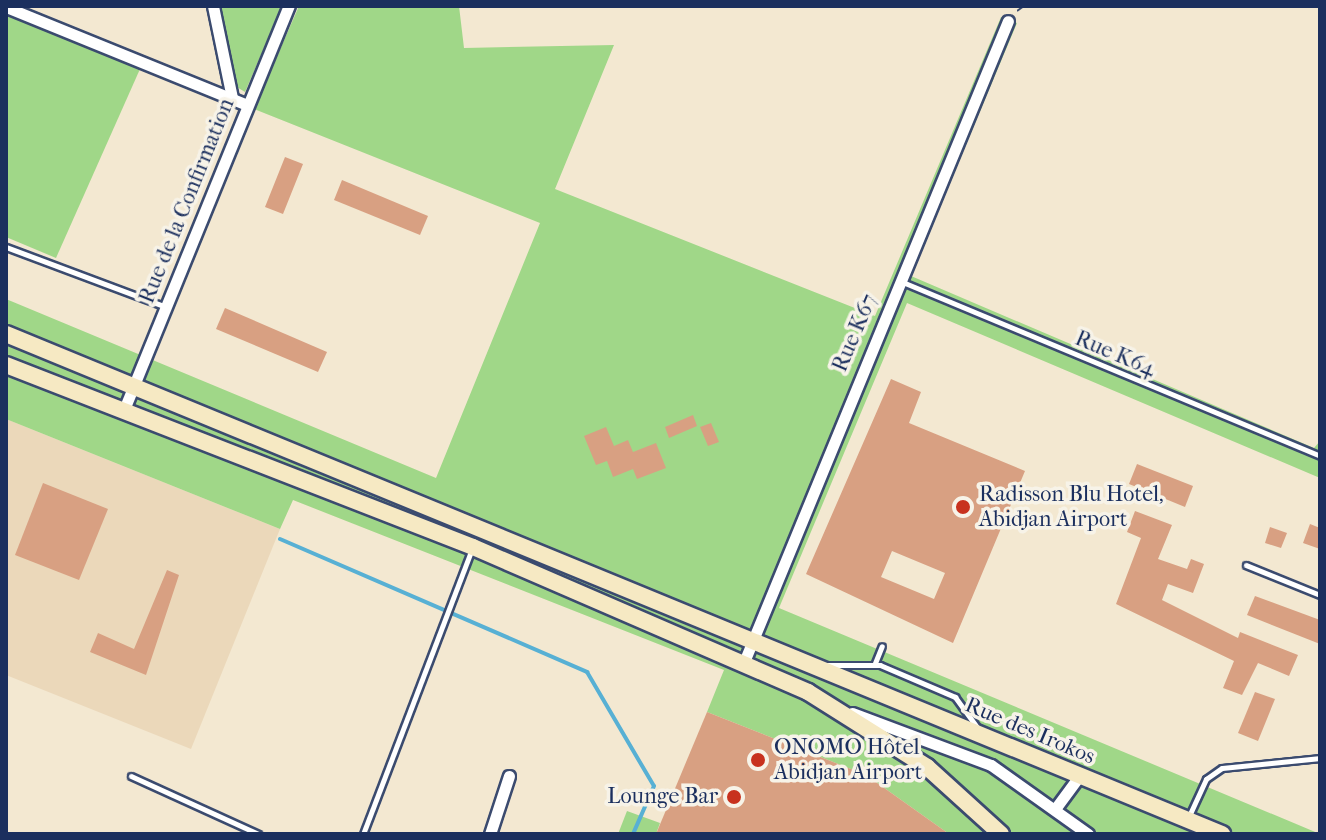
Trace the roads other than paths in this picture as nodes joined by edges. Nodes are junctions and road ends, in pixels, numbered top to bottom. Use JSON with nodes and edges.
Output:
{"nodes":[{"id":1,"x":213,"y":6,"type":"edge"},
{"id":2,"x":289,"y":6,"type":"edge"},
{"id":3,"x":6,"y":7,"type":"edge"},
{"id":4,"x":1008,"y":21,"type":"dead end"},
{"id":5,"x":232,"y":98,"type":"junction"},
{"id":6,"x":247,"y":105,"type":"junction"},
{"id":7,"x":6,"y":247,"type":"edge"},
{"id":8,"x":899,"y":281,"type":"junction"},
{"id":9,"x":165,"y":307,"type":"junction"},
{"id":10,"x":6,"y":334,"type":"edge"},
{"id":11,"x":6,"y":365,"type":"edge"},
{"id":12,"x":132,"y":386,"type":"junction"},
{"id":13,"x":123,"y":412,"type":"junction"},
{"id":14,"x":1320,"y":456,"type":"edge"},
{"id":15,"x":473,"y":547,"type":"junction"},
{"id":16,"x":1246,"y":565,"type":"dead end"},
{"id":17,"x":1320,"y":595,"type":"edge"},
{"id":18,"x":753,"y":640,"type":"junction"},
{"id":19,"x":882,"y":646,"type":"dead end"},
{"id":20,"x":744,"y":662,"type":"junction"},
{"id":21,"x":875,"y":663,"type":"junction"},
{"id":22,"x":816,"y":667,"type":"junction"},
{"id":23,"x":808,"y":692,"type":"junction"},
{"id":24,"x":851,"y":713,"type":"junction"},
{"id":25,"x":984,"y":736,"type":"junction"},
{"id":26,"x":1320,"y":758,"type":"edge"},
{"id":27,"x":1080,"y":775,"type":"junction"},
{"id":28,"x":131,"y":776,"type":"dead end"},
{"id":29,"x":509,"y":776,"type":"dead end"},
{"id":30,"x":1055,"y":809,"type":"junction"},
{"id":31,"x":1185,"y":827,"type":"edge"},
{"id":32,"x":258,"y":834,"type":"edge"},
{"id":33,"x":363,"y":834,"type":"edge"},
{"id":34,"x":490,"y":834,"type":"edge"},
{"id":35,"x":1001,"y":834,"type":"edge"},
{"id":36,"x":1088,"y":834,"type":"edge"},
{"id":37,"x":1222,"y":834,"type":"edge"}],
"edges":[{"from":1,"to":5,"type":"street"},
{"from":2,"to":6,"type":"street","name":"Rue de la Confirmation"},
{"from":3,"to":5,"type":"street"},
{"from":4,"to":8,"type":"street","name":"Rue K67"},
{"from":5,"to":6,"type":"street"},
{"from":6,"to":9,"type":"street","name":"Rue de la Confirmation"},
{"from":7,"to":9,"type":"lane"},
{"from":8,"to":14,"type":"lane","name":"Rue K64"},
{"from":8,"to":18,"type":"street","name":"Rue K67"},
{"from":9,"to":12,"type":"street","name":"Rue de la Confirmation"},
{"from":10,"to":12,"type":"main road","name":"Rue des Irokos"},
{"from":11,"to":13,"type":"main road"},
{"from":12,"to":13,"type":"street","name":"Rue de la Confirmation"},
{"from":12,"to":18,"type":"main road","name":"Rue des Irokos"},
{"from":13,"to":15,"type":"main road"},
{"from":15,"to":20,"type":"main road"},
{"from":15,"to":33,"type":"lane"},
{"from":16,"to":17,"type":"lane"},
{"from":18,"to":20,"type":"street","name":"Rue K67"},
{"from":18,"to":22,"type":"main road","name":"Rue des Irokos"},
{"from":19,"to":21,"type":"lane"},
{"from":20,"to":23,"type":"main road"},
{"from":21,"to":22,"type":"lane"},
{"from":21,"to":25,"type":"lane"},
{"from":22,"to":23,"type":"main road"},
{"from":22,"to":25,"type":"main road","name":"Rue des Irokos"},
{"from":23,"to":24,"type":"main road"},
{"from":24,"to":30,"type":"street"},
{"from":24,"to":35,"type":"main road"},
{"from":25,"to":27,"type":"main road","name":"Rue des Irokos"},
{"from":26,"to":31,"type":"lane"},
{"from":27,"to":30,"type":"street"},
{"from":27,"to":31,"type":"main road","name":"Rue des Irokos"},
{"from":28,"to":32,"type":"lane"},
{"from":29,"to":34,"type":"street"},
{"from":30,"to":36,"type":"street"},
{"from":31,"to":37,"type":"main road","name":"Rue des Irokos"}]}
